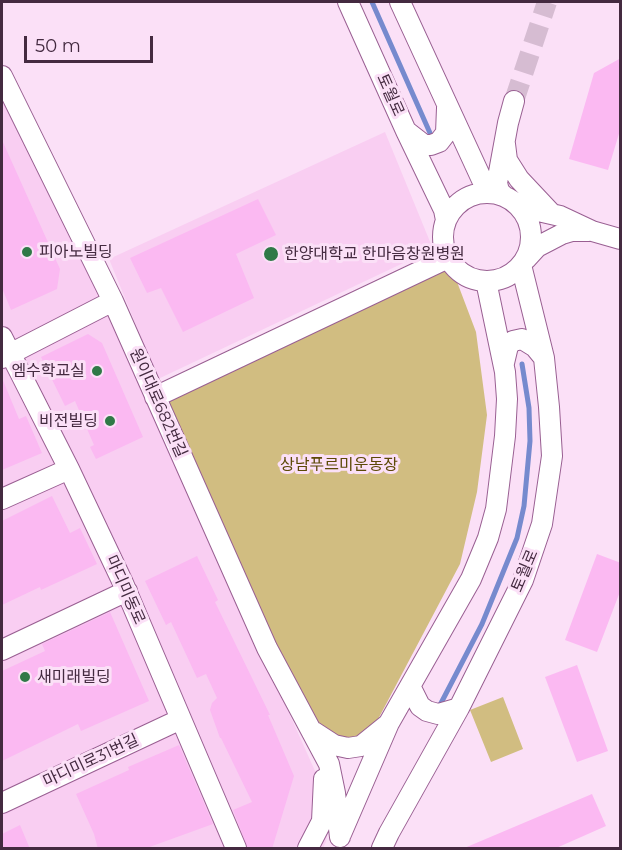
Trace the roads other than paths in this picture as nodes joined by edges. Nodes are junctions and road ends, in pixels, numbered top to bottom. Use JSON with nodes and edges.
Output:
{"nodes":[{"id":1,"x":348,"y":2,"type":"edge"},
{"id":2,"x":400,"y":2,"type":"edge"},
{"id":3,"x":2,"y":76,"type":"edge"},
{"id":4,"x":514,"y":101,"type":"tunnel mouth"},
{"id":5,"x":447,"y":106,"type":"junction"},
{"id":6,"x":406,"y":131,"type":"junction"},
{"id":7,"x":505,"y":144,"type":"junction"},
{"id":8,"x":469,"y":154,"type":"junction"},
{"id":9,"x":496,"y":195,"type":"junction"},
{"id":10,"x":521,"y":207,"type":"junction"},
{"id":11,"x":552,"y":214,"type":"junction"},
{"id":12,"x":446,"y":220,"type":"junction"},
{"id":13,"x":592,"y":231,"type":"junction"},
{"id":14,"x":621,"y":239,"type":"edge"},
{"id":15,"x":448,"y":258,"type":"junction"},
{"id":16,"x":523,"y":262,"type":"junction"},
{"id":17,"x":486,"y":281,"type":"junction"},
{"id":18,"x":113,"y":301,"type":"junction"},
{"id":19,"x":4,"y":350,"type":"edge"},
{"id":20,"x":544,"y":358,"type":"junction"},
{"id":21,"x":503,"y":364,"type":"junction"},
{"id":22,"x":155,"y":397,"type":"junction"},
{"id":23,"x":69,"y":469,"type":"junction"},
{"id":24,"x":2,"y":499,"type":"edge"},
{"id":25,"x":127,"y":591,"type":"junction"},
{"id":26,"x":2,"y":650,"type":"edge"},
{"id":27,"x":410,"y":686,"type":"junction"},
{"id":28,"x":459,"y":708,"type":"junction"},
{"id":29,"x":181,"y":719,"type":"junction"},
{"id":30,"x":389,"y":723,"type":"junction"},
{"id":31,"x":316,"y":739,"type":"junction"},
{"id":32,"x":2,"y":803,"type":"edge"},
{"id":33,"x":337,"y":843,"type":"edge"},
{"id":34,"x":386,"y":843,"type":"edge"},
{"id":35,"x":231,"y":846,"type":"edge"},
{"id":36,"x":308,"y":849,"type":"edge"}],
"edges":[{"from":1,"to":6,"type":"street","name":"토월로"},
{"from":2,"to":5,"type":"street"},
{"from":3,"to":18,"type":"street","name":"원이대로682번길"},
{"from":4,"to":7,"type":"street"},
{"from":5,"to":6,"type":"street"},
{"from":5,"to":8,"type":"street"},
{"from":6,"to":12,"type":"street","name":"토월로"},
{"from":7,"to":8,"type":"street"},
{"from":7,"to":9,"type":"street"},
{"from":7,"to":11,"type":"street"},
{"from":8,"to":9,"type":"street"},
{"from":9,"to":10,"type":"street"},
{"from":9,"to":12,"type":"street"},
{"from":10,"to":11,"type":"street"},
{"from":10,"to":16,"type":"street"},
{"from":11,"to":13,"type":"street"},
{"from":12,"to":15,"type":"street"},
{"from":13,"to":14,"type":"street"},
{"from":13,"to":16,"type":"street"},
{"from":15,"to":17,"type":"street"},
{"from":15,"to":22,"type":"street"},
{"from":16,"to":17,"type":"street"},
{"from":16,"to":20,"type":"street","name":"토월로"},
{"from":17,"to":21,"type":"street"},
{"from":18,"to":19,"type":"street"},
{"from":18,"to":22,"type":"street","name":"원이대로682번길"},
{"from":19,"to":23,"type":"street","name":"마디미동로"},
{"from":20,"to":21,"type":"street"},
{"from":20,"to":28,"type":"street","name":"토월로"},
{"from":21,"to":27,"type":"street"},
{"from":22,"to":31,"type":"street","name":"원이대로682번길"},
{"from":23,"to":24,"type":"street"},
{"from":23,"to":25,"type":"street","name":"마디미동로"},
{"from":25,"to":26,"type":"street"},
{"from":25,"to":29,"type":"street","name":"마디미동로"},
{"from":27,"to":28,"type":"street"},
{"from":27,"to":30,"type":"street"},
{"from":28,"to":34,"type":"street","name":"토월로"},
{"from":29,"to":32,"type":"street","name":"마디미로31번길"},
{"from":29,"to":35,"type":"street","name":"마디미동로"},
{"from":30,"to":31,"type":"street"},
{"from":30,"to":33,"type":"street"},
{"from":31,"to":33,"type":"street","name":"원이대로682번길"},
{"from":31,"to":36,"type":"street"}]}
